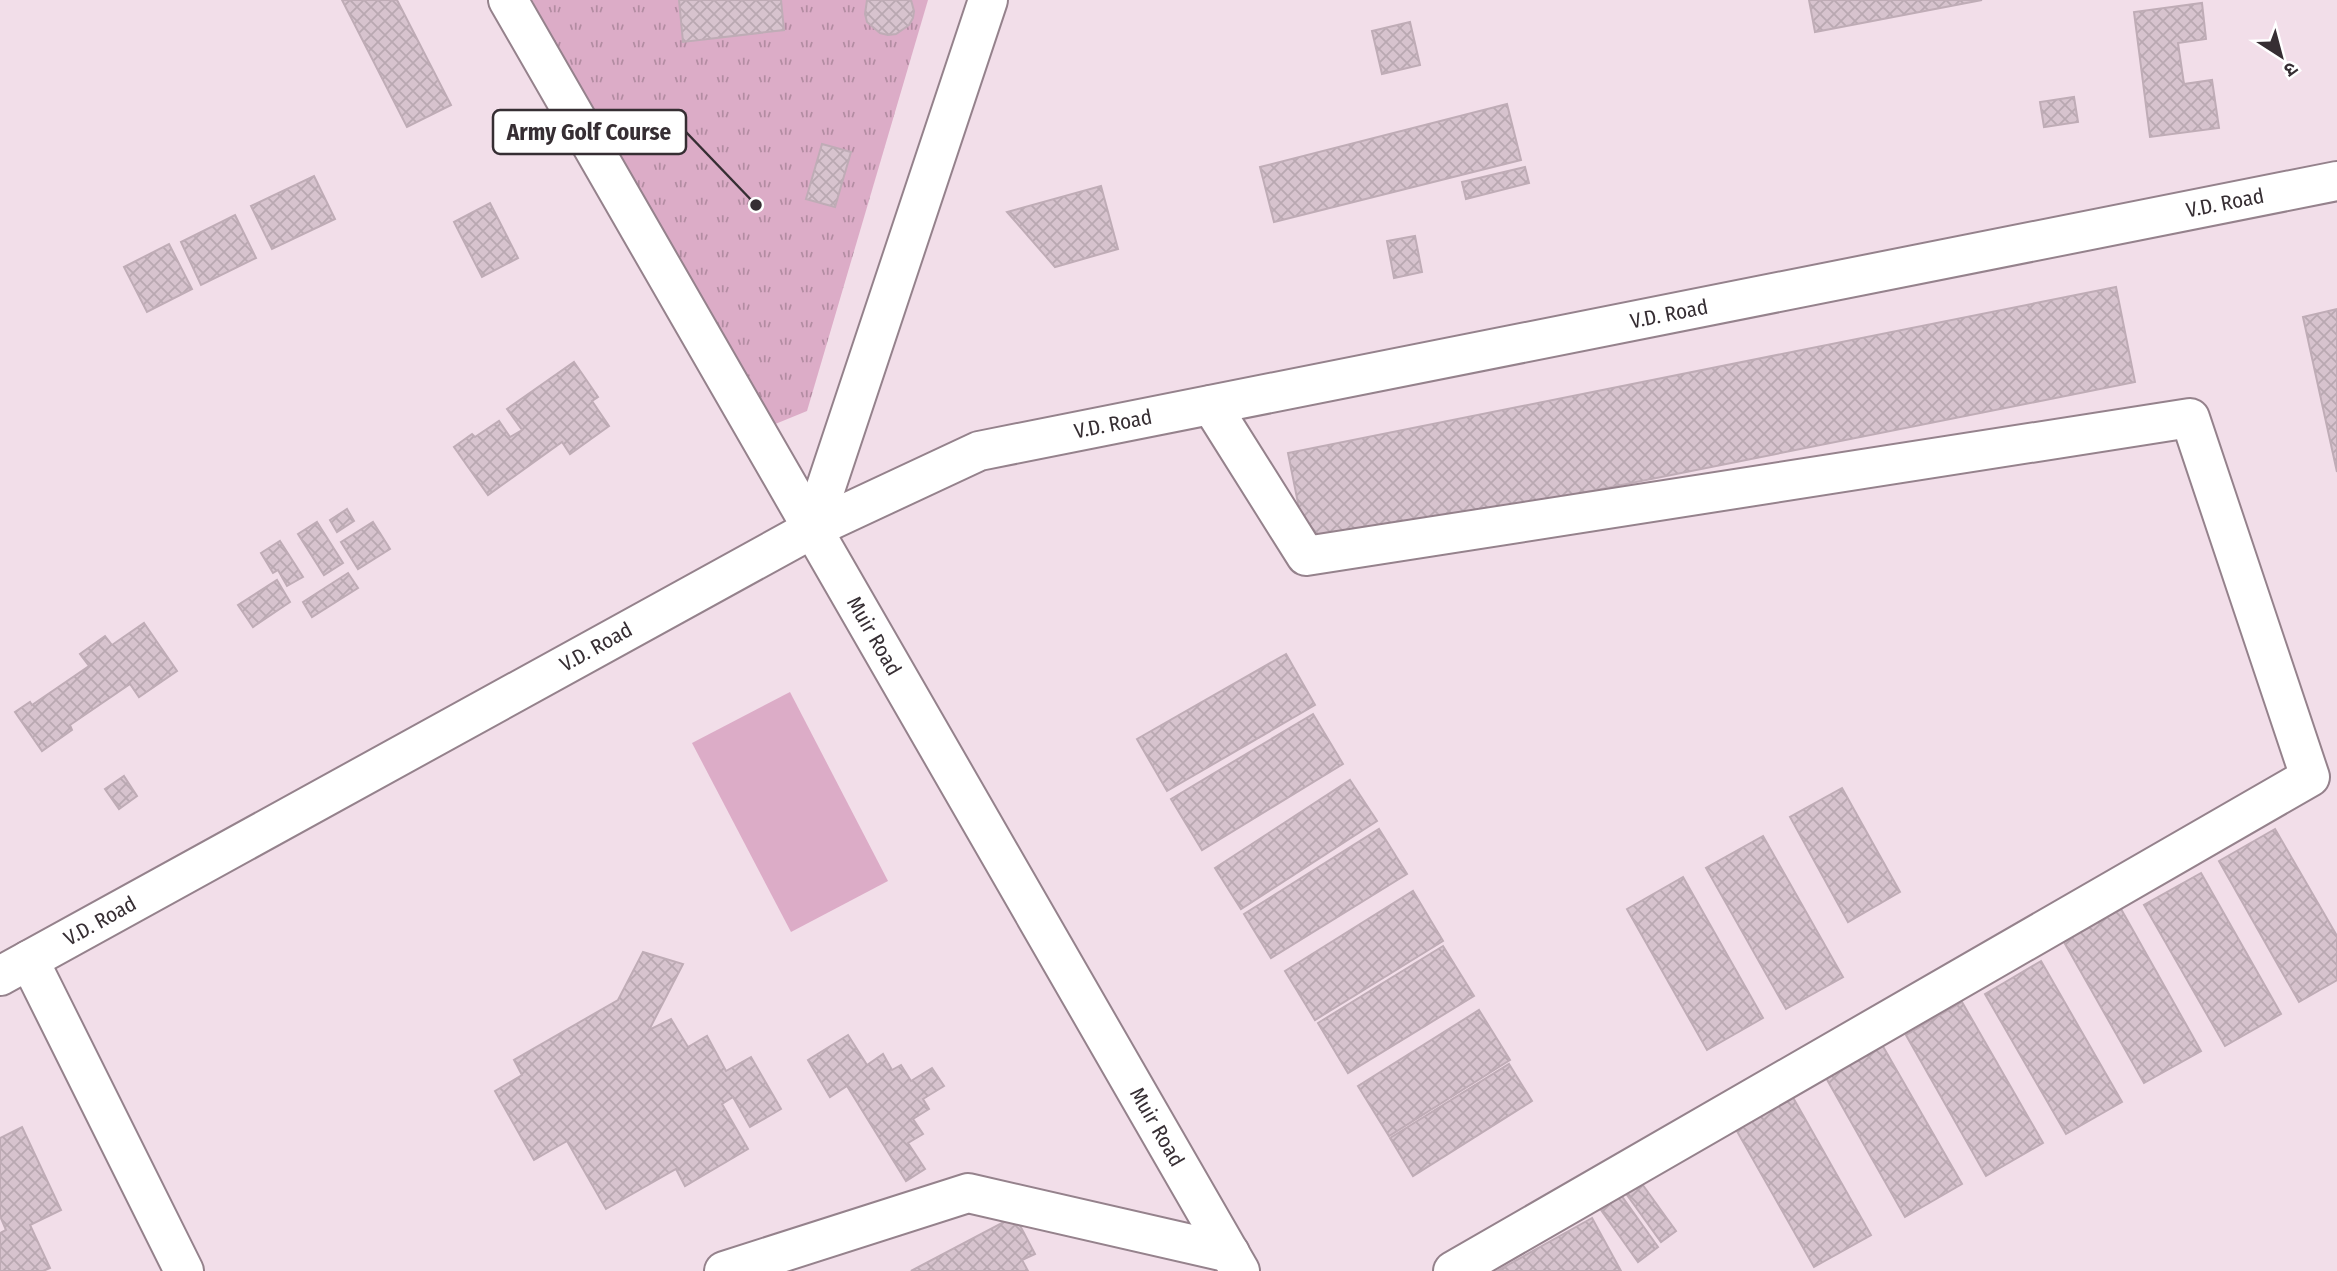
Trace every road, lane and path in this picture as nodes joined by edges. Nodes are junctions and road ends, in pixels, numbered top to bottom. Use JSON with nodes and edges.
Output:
{"nodes":[{"id":1,"x":508,"y":0,"type":"edge"},
{"id":2,"x":988,"y":0,"type":"edge"},
{"id":3,"x":2337,"y":181,"type":"edge"},
{"id":4,"x":1211,"y":405,"type":"junction"},
{"id":5,"x":812,"y":529,"type":"junction"},
{"id":6,"x":14,"y":968,"type":"edge"},
{"id":7,"x":1235,"y":1262,"type":"edge"},
{"id":8,"x":184,"y":1271,"type":"edge"},
{"id":9,"x":724,"y":1271,"type":"edge"},
{"id":10,"x":1454,"y":1271,"type":"edge"}],
"edges":[{"from":1,"to":5,"type":"street","name":"Muir Road"},
{"from":2,"to":5,"type":"street"},
{"from":3,"to":4,"type":"street","name":"V.D. Road"},
{"from":4,"to":5,"type":"street","name":"V.D. Road"},
{"from":4,"to":10,"type":"street"},
{"from":5,"to":6,"type":"street","name":"V.D. Road"},
{"from":5,"to":7,"type":"street","name":"Muir Road"},
{"from":6,"to":8,"type":"street"},
{"from":7,"to":9,"type":"street"}]}
